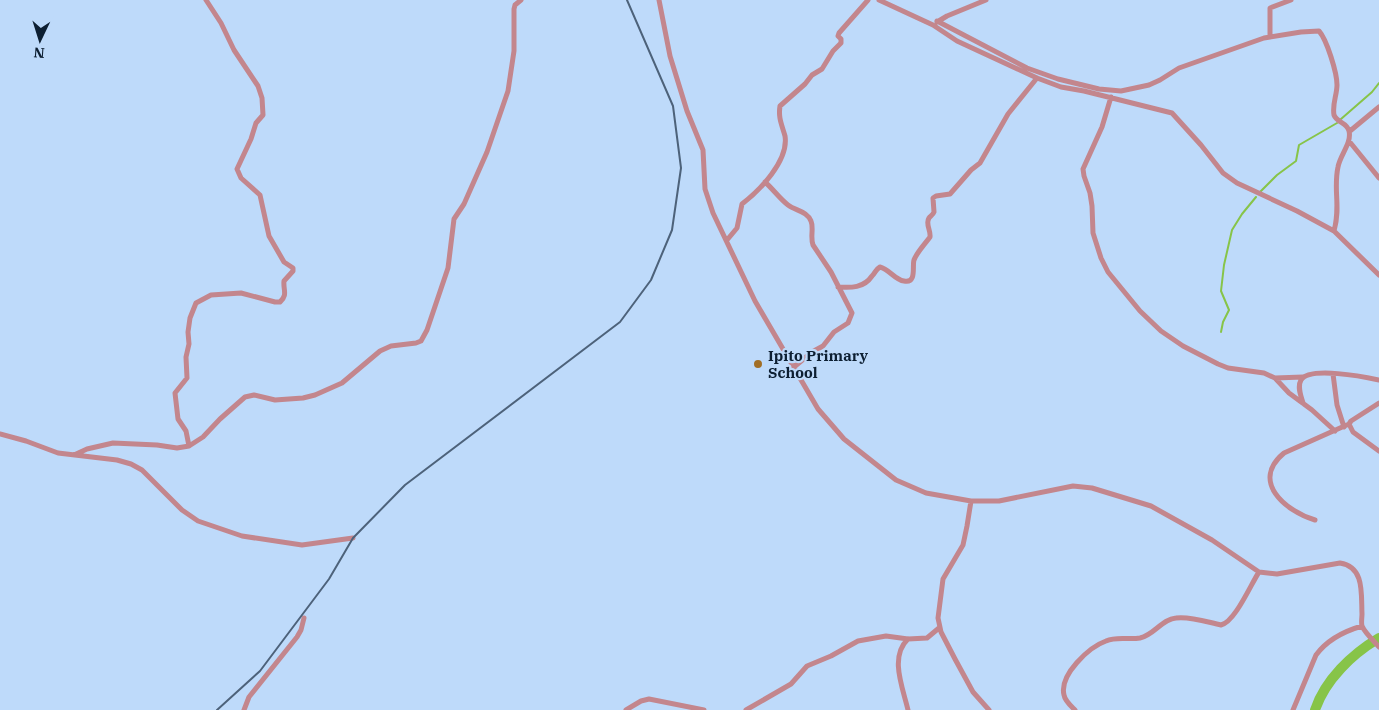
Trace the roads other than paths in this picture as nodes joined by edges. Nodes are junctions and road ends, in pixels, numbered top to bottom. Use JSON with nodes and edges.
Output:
{"nodes":[{"id":1,"x":206,"y":0,"type":"edge"},
{"id":2,"x":520,"y":0,"type":"edge"},
{"id":3,"x":659,"y":0,"type":"edge"},
{"id":4,"x":868,"y":0,"type":"edge"},
{"id":5,"x":879,"y":0,"type":"edge"},
{"id":6,"x":986,"y":0,"type":"edge"},
{"id":7,"x":1291,"y":0,"type":"edge"},
{"id":8,"x":935,"y":23,"type":"junction"},
{"id":9,"x":1270,"y":36,"type":"junction"},
{"id":10,"x":1037,"y":78,"type":"junction"},
{"id":11,"x":1111,"y":97,"type":"junction"},
{"id":12,"x":1379,"y":106,"type":"edge"},
{"id":13,"x":1350,"y":131,"type":"junction"},
{"id":14,"x":1349,"y":141,"type":"junction"},
{"id":15,"x":1379,"y":178,"type":"edge"},
{"id":16,"x":765,"y":182,"type":"junction"},
{"id":17,"x":1334,"y":231,"type":"junction"},
{"id":18,"x":727,"y":240,"type":"junction"},
{"id":19,"x":1379,"y":275,"type":"edge"},
{"id":20,"x":838,"y":288,"type":"junction"},
{"id":21,"x":794,"y":366,"type":"junction"},
{"id":22,"x":1333,"y":374,"type":"junction"},
{"id":23,"x":1303,"y":377,"type":"junction"},
{"id":24,"x":1274,"y":378,"type":"junction"},
{"id":25,"x":1379,"y":380,"type":"edge"},
{"id":26,"x":1303,"y":403,"type":"junction"},
{"id":27,"x":1379,"y":403,"type":"edge"},
{"id":28,"x":1346,"y":426,"type":"junction"},
{"id":29,"x":1335,"y":431,"type":"junction"},
{"id":30,"x":0,"y":434,"type":"edge"},
{"id":31,"x":189,"y":446,"type":"junction"},
{"id":32,"x":1379,"y":451,"type":"edge"},
{"id":33,"x":74,"y":455,"type":"junction"},
{"id":34,"x":971,"y":501,"type":"junction"},
{"id":35,"x":1315,"y":520,"type":"dead end"},
{"id":36,"x":353,"y":538,"type":"dead end"},
{"id":37,"x":1259,"y":572,"type":"junction"},
{"id":38,"x":304,"y":618,"type":"dead end"},
{"id":39,"x":1362,"y":626,"type":"junction"},
{"id":40,"x":939,"y":628,"type":"junction"},
{"id":41,"x":908,"y":639,"type":"junction"},
{"id":42,"x":1379,"y":647,"type":"edge"},
{"id":43,"x":244,"y":710,"type":"edge"},
{"id":44,"x":626,"y":710,"type":"edge"},
{"id":45,"x":704,"y":710,"type":"edge"},
{"id":46,"x":746,"y":710,"type":"edge"},
{"id":47,"x":908,"y":710,"type":"edge"},
{"id":48,"x":989,"y":710,"type":"edge"},
{"id":49,"x":1075,"y":710,"type":"edge"},
{"id":50,"x":1293,"y":710,"type":"edge"}],
"edges":[{"from":1,"to":31,"type":"street"},
{"from":2,"to":31,"type":"street"},
{"from":3,"to":18,"type":"street"},
{"from":4,"to":16,"type":"street"},
{"from":5,"to":8,"type":"street"},
{"from":6,"to":8,"type":"street"},
{"from":7,"to":9,"type":"street"},
{"from":8,"to":9,"type":"street"},
{"from":8,"to":10,"type":"street"},
{"from":9,"to":13,"type":"street"},
{"from":10,"to":11,"type":"street"},
{"from":10,"to":20,"type":"street"},
{"from":11,"to":17,"type":"street"},
{"from":11,"to":24,"type":"street"},
{"from":12,"to":13,"type":"street"},
{"from":13,"to":14,"type":"street"},
{"from":14,"to":15,"type":"street"},
{"from":14,"to":17,"type":"street"},
{"from":16,"to":18,"type":"street"},
{"from":16,"to":20,"type":"street"},
{"from":17,"to":19,"type":"street"},
{"from":18,"to":21,"type":"street"},
{"from":20,"to":21,"type":"street"},
{"from":21,"to":34,"type":"street"},
{"from":22,"to":23,"type":"street"},
{"from":22,"to":25,"type":"street"},
{"from":22,"to":28,"type":"street"},
{"from":23,"to":24,"type":"street"},
{"from":23,"to":26,"type":"street"},
{"from":24,"to":26,"type":"street"},
{"from":26,"to":29,"type":"street"},
{"from":27,"to":28,"type":"street"},
{"from":28,"to":29,"type":"street"},
{"from":28,"to":32,"type":"street"},
{"from":29,"to":35,"type":"street"},
{"from":30,"to":33,"type":"street"},
{"from":31,"to":33,"type":"street"},
{"from":33,"to":36,"type":"street"},
{"from":34,"to":37,"type":"street"},
{"from":34,"to":40,"type":"street"},
{"from":37,"to":39,"type":"street"},
{"from":37,"to":49,"type":"street"},
{"from":38,"to":43,"type":"street"},
{"from":39,"to":42,"type":"street"},
{"from":39,"to":50,"type":"street"},
{"from":40,"to":41,"type":"street"},
{"from":40,"to":48,"type":"street"},
{"from":41,"to":46,"type":"street"},
{"from":41,"to":47,"type":"street"},
{"from":44,"to":45,"type":"street"}]}
